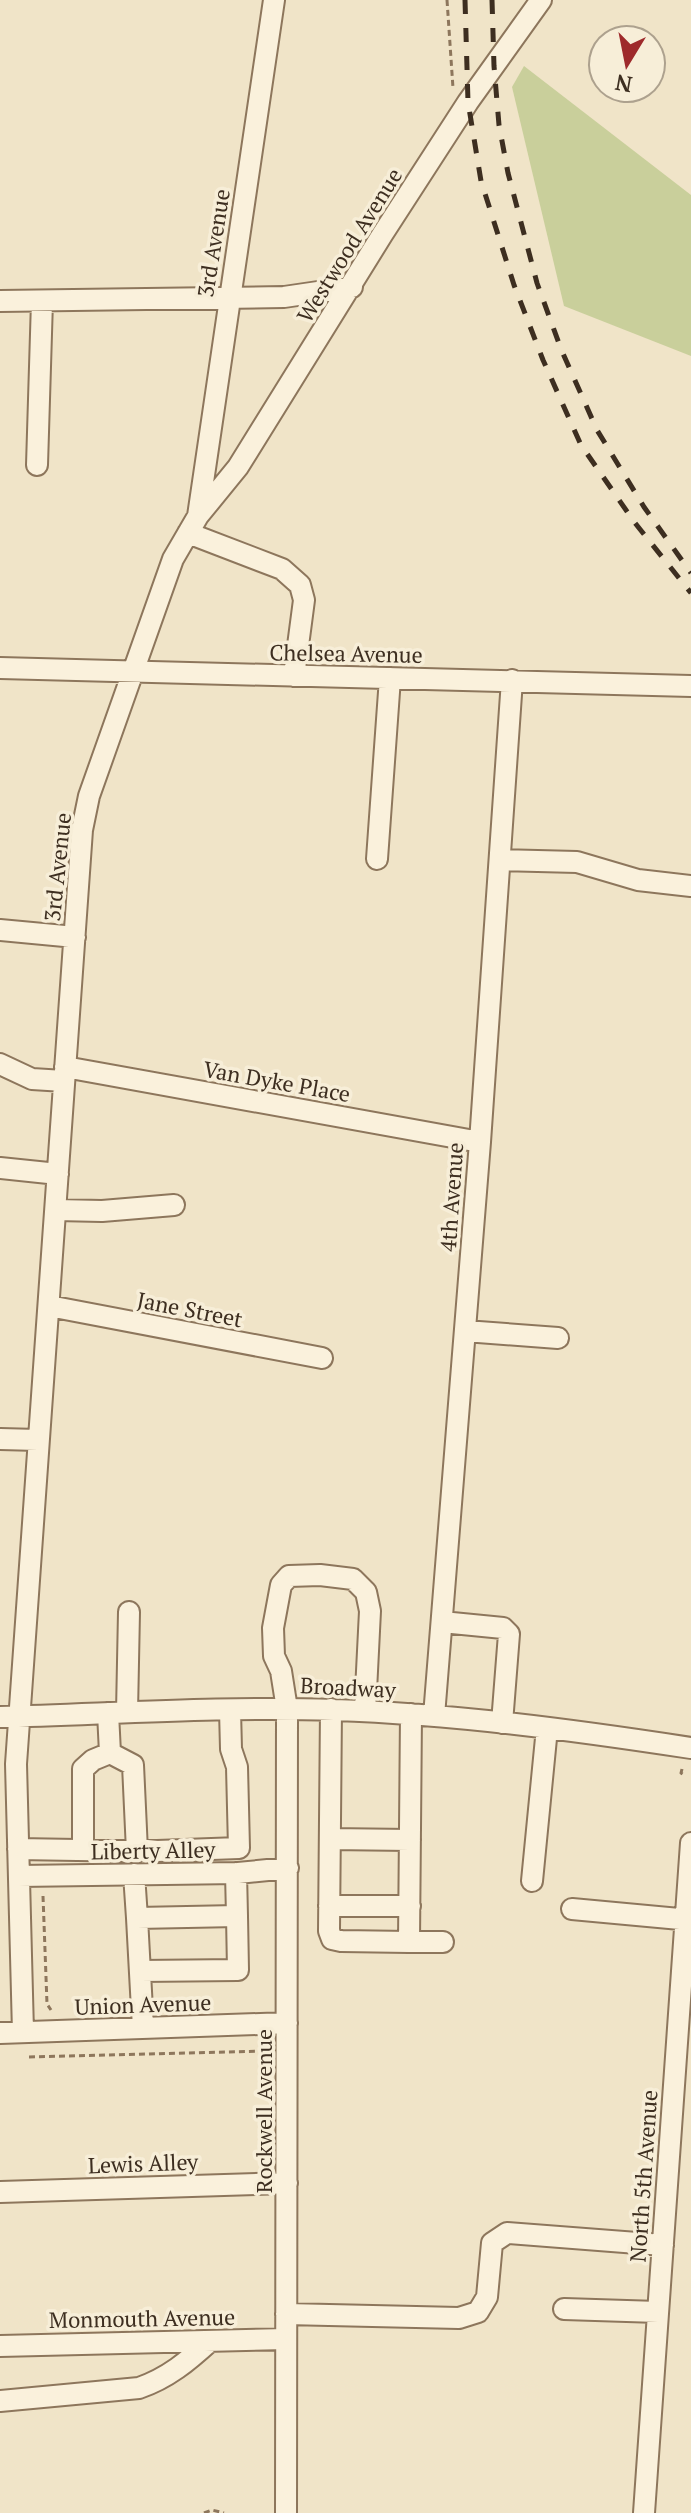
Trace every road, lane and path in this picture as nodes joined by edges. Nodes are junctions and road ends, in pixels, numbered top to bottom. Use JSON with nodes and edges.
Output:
{"nodes":[{"id":1,"x":274,"y":0,"type":"edge"},
{"id":2,"x":447,"y":0,"type":"edge"},
{"id":3,"x":541,"y":0,"type":"edge"},
{"id":4,"x":453,"y":93,"type":"dead end"},
{"id":5,"x":352,"y":287,"type":"junction"},
{"id":6,"x":229,"y":299,"type":"junction"},
{"id":7,"x":0,"y":301,"type":"edge"},
{"id":8,"x":42,"y":301,"type":"junction"},
{"id":9,"x":37,"y":465,"type":"dead end"},
{"id":10,"x":193,"y":524,"type":"junction"},
{"id":11,"x":0,"y":668,"type":"edge"},
{"id":12,"x":133,"y":672,"type":"junction"},
{"id":13,"x":294,"y":676,"type":"junction"},
{"id":14,"x":390,"y":678,"type":"junction"},
{"id":15,"x":512,"y":680,"type":"junction"},
{"id":16,"x":691,"y":686,"type":"edge"},
{"id":17,"x":377,"y":859,"type":"dead end"},
{"id":18,"x":501,"y":860,"type":"junction"},
{"id":19,"x":691,"y":886,"type":"edge"},
{"id":20,"x":0,"y":930,"type":"edge"},
{"id":21,"x":75,"y":937,"type":"junction"},
{"id":22,"x":0,"y":1064,"type":"edge"},
{"id":23,"x":65,"y":1074,"type":"junction"},
{"id":24,"x":480,"y":1142,"type":"junction"},
{"id":25,"x":0,"y":1168,"type":"edge"},
{"id":26,"x":58,"y":1174,"type":"junction"},
{"id":27,"x":174,"y":1205,"type":"dead end"},
{"id":28,"x":56,"y":1210,"type":"junction"},
{"id":29,"x":49,"y":1306,"type":"junction"},
{"id":30,"x":465,"y":1331,"type":"junction"},
{"id":31,"x":558,"y":1338,"type":"dead end"},
{"id":32,"x":322,"y":1358,"type":"dead end"},
{"id":33,"x":0,"y":1439,"type":"edge"},
{"id":34,"x":38,"y":1440,"type":"junction"},
{"id":35,"x":129,"y":1612,"type":"dead end"},
{"id":36,"x":442,"y":1622,"type":"junction"},
{"id":37,"x":287,"y":1709,"type":"junction"},
{"id":38,"x":331,"y":1709,"type":"junction"},
{"id":39,"x":230,"y":1710,"type":"junction"},
{"id":40,"x":365,"y":1711,"type":"junction"},
{"id":41,"x":117,"y":1712,"type":"junction"},
{"id":42,"x":411,"y":1714,"type":"junction"},
{"id":43,"x":10,"y":1716,"type":"edge"},
{"id":44,"x":434,"y":1716,"type":"junction"},
{"id":45,"x":502,"y":1723,"type":"junction"},
{"id":46,"x":547,"y":1728,"type":"junction"},
{"id":47,"x":691,"y":1748,"type":"edge"},
{"id":48,"x":110,"y":1753,"type":"junction"},
{"id":49,"x":682,"y":1769,"type":"dead end"},
{"id":50,"x":684,"y":1775,"type":"dead end"},
{"id":51,"x":330,"y":1839,"type":"junction"},
{"id":52,"x":410,"y":1840,"type":"junction"},
{"id":53,"x":691,"y":1843,"type":"edge"},
{"id":54,"x":18,"y":1849,"type":"junction"},
{"id":55,"x":137,"y":1849,"type":"junction"},
{"id":56,"x":83,"y":1850,"type":"junction"},
{"id":57,"x":288,"y":1868,"type":"junction"},
{"id":58,"x":236,"y":1873,"type":"junction"},
{"id":59,"x":134,"y":1874,"type":"junction"},
{"id":60,"x":19,"y":1876,"type":"junction"},
{"id":61,"x":532,"y":1881,"type":"dead end"},
{"id":62,"x":689,"y":1891,"type":"edge"},
{"id":63,"x":41,"y":1892,"type":"dead end"},
{"id":64,"x":329,"y":1906,"type":"junction"},
{"id":65,"x":410,"y":1906,"type":"junction"},
{"id":66,"x":572,"y":1909,"type":"dead end"},
{"id":67,"x":237,"y":1916,"type":"junction"},
{"id":68,"x":137,"y":1918,"type":"junction"},
{"id":69,"x":688,"y":1920,"type":"edge"},
{"id":70,"x":409,"y":1942,"type":"junction"},
{"id":71,"x":443,"y":1942,"type":"dead end"},
{"id":72,"x":687,"y":1962,"type":"edge"},
{"id":73,"x":140,"y":1971,"type":"junction"},
{"id":74,"x":51,"y":2010,"type":"dead end"},
{"id":75,"x":287,"y":2023,"type":"junction"},
{"id":76,"x":143,"y":2028,"type":"junction"},
{"id":77,"x":23,"y":2032,"type":"junction"},
{"id":78,"x":0,"y":2033,"type":"edge"},
{"id":79,"x":272,"y":2051,"type":"dead end"},
{"id":80,"x":29,"y":2057,"type":"dead end"},
{"id":81,"x":287,"y":2183,"type":"junction"},
{"id":82,"x":0,"y":2192,"type":"edge"},
{"id":83,"x":663,"y":2245,"type":"junction"},
{"id":84,"x":564,"y":2309,"type":"dead end"},
{"id":85,"x":658,"y":2312,"type":"junction"},
{"id":86,"x":286,"y":2314,"type":"junction"},
{"id":87,"x":286,"y":2339,"type":"junction"},
{"id":88,"x":210,"y":2341,"type":"junction"},
{"id":89,"x":0,"y":2346,"type":"edge"},
{"id":90,"x":0,"y":2401,"type":"edge"},
{"id":91,"x":204,"y":2513,"type":"edge"},
{"id":92,"x":224,"y":2513,"type":"edge"},
{"id":93,"x":286,"y":2513,"type":"edge"},
{"id":94,"x":644,"y":2513,"type":"edge"}],
"edges":[{"from":1,"to":6,"type":"street","name":"3rd Avenue"},
{"from":2,"to":4,"type":"path"},
{"from":3,"to":5,"type":"street","name":"Westwood Avenue"},
{"from":5,"to":6,"type":"street"},
{"from":5,"to":10,"type":"street","name":"Westwood Avenue"},
{"from":6,"to":8,"type":"street"},
{"from":6,"to":10,"type":"street","name":"3rd Avenue"},
{"from":7,"to":8,"type":"street"},
{"from":8,"to":9,"type":"street"},
{"from":10,"to":12,"type":"street","name":"3rd Avenue"},
{"from":10,"to":13,"type":"street"},
{"from":11,"to":12,"type":"street","name":"Chelsea Avenue"},
{"from":12,"to":13,"type":"street","name":"Chelsea Avenue"},
{"from":12,"to":21,"type":"street","name":"3rd Avenue"},
{"from":13,"to":14,"type":"street","name":"Chelsea Avenue"},
{"from":14,"to":15,"type":"street","name":"Chelsea Avenue"},
{"from":14,"to":17,"type":"street"},
{"from":15,"to":16,"type":"street","name":"Chelsea Avenue"},
{"from":15,"to":18,"type":"street","name":"4th Avenue"},
{"from":18,"to":19,"type":"street"},
{"from":18,"to":24,"type":"street","name":"4th Avenue"},
{"from":20,"to":21,"type":"street"},
{"from":21,"to":23,"type":"street","name":"3rd Avenue"},
{"from":22,"to":23,"type":"street","name":"Van Dyke Place"},
{"from":23,"to":24,"type":"street","name":"Van Dyke Place"},
{"from":23,"to":26,"type":"street","name":"3rd Avenue"},
{"from":24,"to":30,"type":"street","name":"4th Avenue"},
{"from":25,"to":26,"type":"street"},
{"from":26,"to":28,"type":"street","name":"3rd Avenue"},
{"from":27,"to":28,"type":"street"},
{"from":28,"to":29,"type":"street","name":"3rd Avenue"},
{"from":29,"to":32,"type":"street","name":"Jane Street"},
{"from":29,"to":34,"type":"street","name":"3rd Avenue"},
{"from":30,"to":31,"type":"street"},
{"from":30,"to":36,"type":"street","name":"4th Avenue"},
{"from":33,"to":34,"type":"street"},
{"from":34,"to":43,"type":"street","name":"3rd Avenue"},
{"from":35,"to":41,"type":"street"},
{"from":36,"to":44,"type":"street","name":"4th Avenue"},
{"from":36,"to":45,"type":"street"},
{"from":37,"to":38,"type":"street","name":"Broadway"},
{"from":37,"to":39,"type":"street","name":"Broadway"},
{"from":37,"to":40,"type":"street","name":"Rockwell Avenue"},
{"from":37,"to":57,"type":"street","name":"Rockwell Avenue"},
{"from":38,"to":40,"type":"street","name":"Broadway"},
{"from":38,"to":51,"type":"street"},
{"from":39,"to":41,"type":"street","name":"Broadway"},
{"from":39,"to":55,"type":"street"},
{"from":40,"to":42,"type":"street","name":"Broadway"},
{"from":41,"to":43,"type":"street","name":"Broadway"},
{"from":41,"to":48,"type":"street"},
{"from":42,"to":44,"type":"street","name":"Broadway"},
{"from":42,"to":52,"type":"street"},
{"from":43,"to":54,"type":"street","name":"3rd Avenue"},
{"from":44,"to":45,"type":"street","name":"Broadway"},
{"from":45,"to":46,"type":"street","name":"Broadway"},
{"from":46,"to":47,"type":"street","name":"Broadway"},
{"from":46,"to":61,"type":"street"},
{"from":48,"to":55,"type":"street"},
{"from":48,"to":56,"type":"street"},
{"from":49,"to":50,"type":"path"},
{"from":51,"to":52,"type":"street"},
{"from":51,"to":64,"type":"street"},
{"from":52,"to":65,"type":"street"},
{"from":53,"to":62,"type":"street","name":"North 5th Avenue"},
{"from":54,"to":56,"type":"street"},
{"from":54,"to":60,"type":"street","name":"3rd Avenue"},
{"from":55,"to":56,"type":"street"},
{"from":57,"to":58,"type":"street","name":"Liberty Alley"},
{"from":57,"to":75,"type":"street","name":"Rockwell Avenue"},
{"from":58,"to":59,"type":"street","name":"Liberty Alley"},
{"from":58,"to":67,"type":"street"},
{"from":59,"to":60,"type":"street","name":"Liberty Alley"},
{"from":59,"to":68,"type":"street"},
{"from":60,"to":77,"type":"street","name":"3rd Avenue"},
{"from":62,"to":69,"type":"street","name":"North 5th Avenue"},
{"from":63,"to":74,"type":"path"},
{"from":64,"to":65,"type":"street"},
{"from":64,"to":70,"type":"street"},
{"from":65,"to":70,"type":"street"},
{"from":66,"to":69,"type":"street"},
{"from":67,"to":68,"type":"street"},
{"from":67,"to":73,"type":"street"},
{"from":68,"to":73,"type":"street"},
{"from":69,"to":72,"type":"street","name":"North 5th Avenue"},
{"from":70,"to":71,"type":"street"},
{"from":72,"to":83,"type":"street","name":"North 5th Avenue"},
{"from":73,"to":76,"type":"street"},
{"from":75,"to":76,"type":"street","name":"Union Avenue"},
{"from":75,"to":81,"type":"street","name":"Rockwell Avenue"},
{"from":76,"to":77,"type":"street","name":"Union Avenue"},
{"from":77,"to":78,"type":"street","name":"Union Avenue"},
{"from":79,"to":80,"type":"path"},
{"from":81,"to":82,"type":"street","name":"Lewis Alley"},
{"from":81,"to":86,"type":"street","name":"Rockwell Avenue"},
{"from":83,"to":85,"type":"street","name":"North 5th Avenue"},
{"from":83,"to":86,"type":"street"},
{"from":84,"to":85,"type":"street"},
{"from":85,"to":94,"type":"street","name":"North 5th Avenue"},
{"from":86,"to":87,"type":"street","name":"Rockwell Avenue"},
{"from":87,"to":88,"type":"street","name":"Monmouth Avenue"},
{"from":87,"to":93,"type":"street","name":"Rockwell Avenue"},
{"from":88,"to":89,"type":"street","name":"Monmouth Avenue"},
{"from":88,"to":90,"type":"street"},
{"from":91,"to":92,"type":"path"}]}
